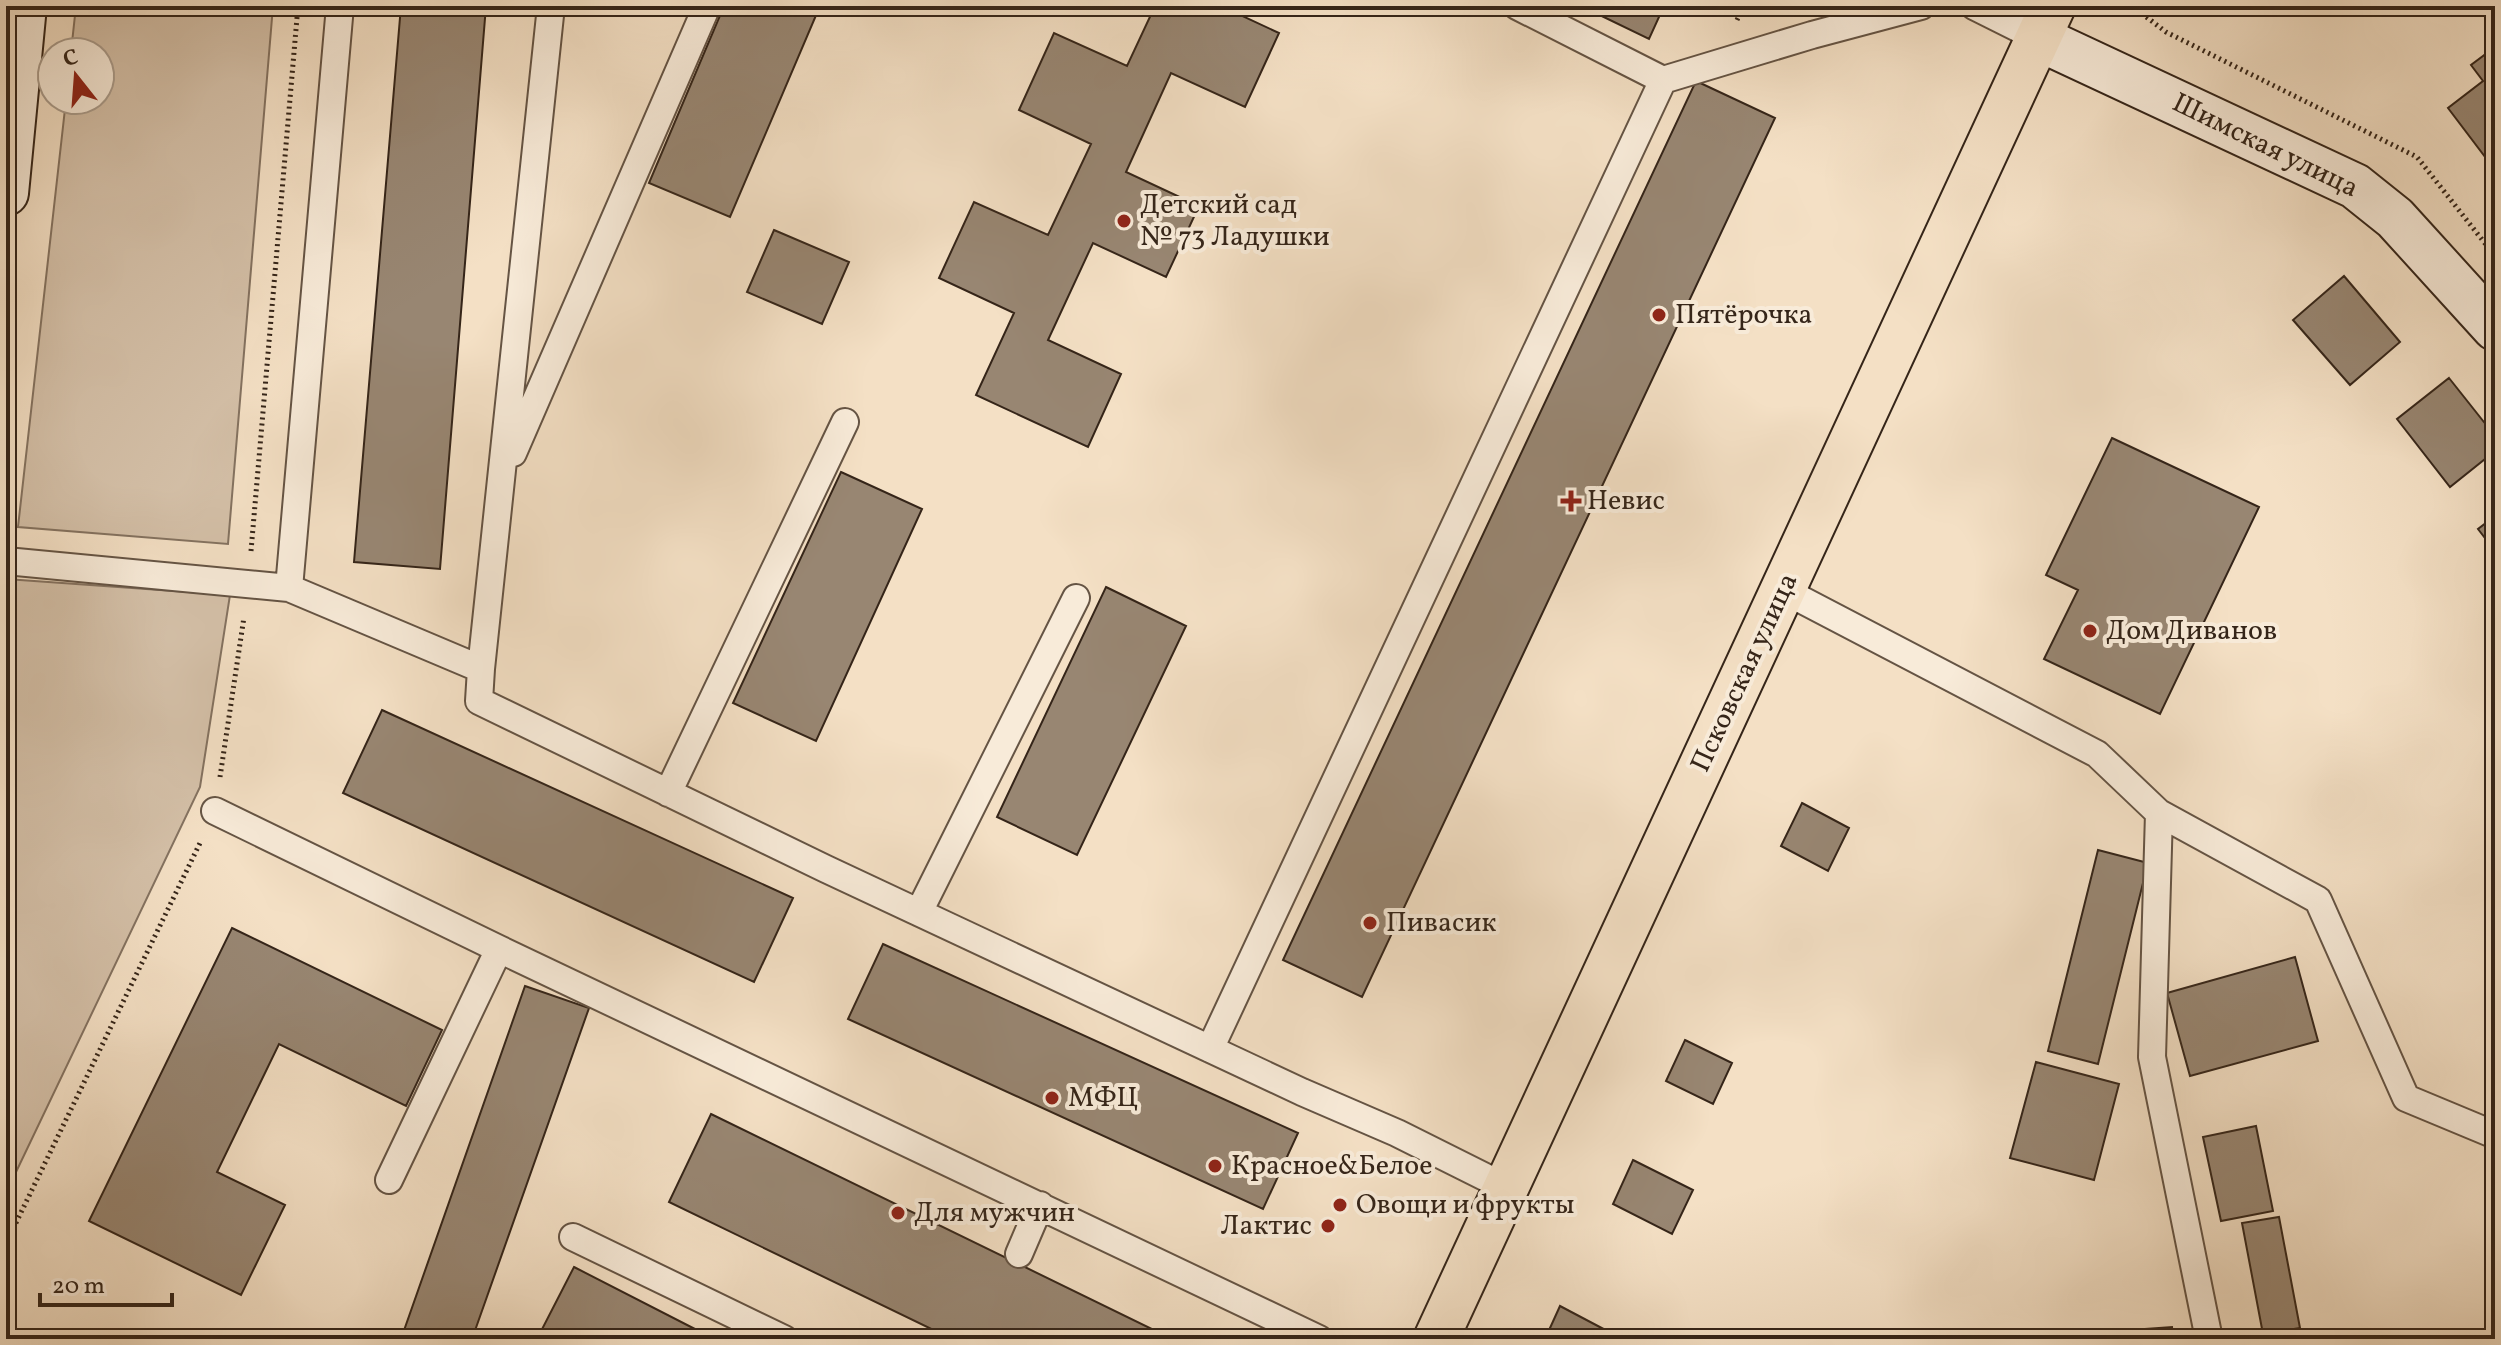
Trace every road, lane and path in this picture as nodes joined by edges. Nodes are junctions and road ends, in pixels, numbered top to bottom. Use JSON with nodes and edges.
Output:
{"nodes":[{"id":1,"x":24,"y":6,"type":"edge"},
{"id":2,"x":298,"y":6,"type":"edge"},
{"id":3,"x":340,"y":6,"type":"edge"},
{"id":4,"x":551,"y":6,"type":"edge"},
{"id":5,"x":707,"y":6,"type":"edge"},
{"id":6,"x":1517,"y":6,"type":"edge"},
{"id":7,"x":1921,"y":6,"type":"edge"},
{"id":8,"x":1974,"y":6,"type":"edge"},
{"id":9,"x":2046,"y":22,"type":"edge"},
{"id":10,"x":1663,"y":80,"type":"junction"},
{"id":11,"x":6,"y":193,"type":"edge"},
{"id":12,"x":2495,"y":328,"type":"edge"},
{"id":13,"x":845,"y":422,"type":"dead end"},
{"id":14,"x":502,"y":479,"type":"junction"},
{"id":15,"x":6,"y":561,"type":"edge"},
{"id":16,"x":249,"y":582,"type":"junction"},
{"id":17,"x":289,"y":588,"type":"junction"},
{"id":18,"x":1783,"y":590,"type":"junction"},
{"id":19,"x":1076,"y":598,"type":"dead end"},
{"id":20,"x":481,"y":669,"type":"junction"},
{"id":21,"x":668,"y":793,"type":"junction"},
{"id":22,"x":215,"y":811,"type":"junction"},
{"id":23,"x":2159,"y":813,"type":"junction"},
{"id":24,"x":919,"y":912,"type":"junction"},
{"id":25,"x":499,"y":949,"type":"junction"},
{"id":26,"x":1210,"y":1049,"type":"junction"},
{"id":27,"x":2495,"y":1135,"type":"edge"},
{"id":28,"x":389,"y":1180,"type":"dead end"},
{"id":29,"x":1507,"y":1188,"type":"junction"},
{"id":30,"x":1040,"y":1205,"type":"junction"},
{"id":31,"x":573,"y":1237,"type":"dead end"},
{"id":32,"x":6,"y":1238,"type":"edge"},
{"id":33,"x":1019,"y":1254,"type":"dead end"},
{"id":34,"x":784,"y":1339,"type":"edge"},
{"id":35,"x":1319,"y":1339,"type":"edge"},
{"id":36,"x":1436,"y":1339,"type":"edge"},
{"id":37,"x":2209,"y":1339,"type":"edge"}],
"edges":[{"from":1,"to":11,"type":"street"},
{"from":2,"to":16,"type":"path"},
{"from":3,"to":17,"type":"lane"},
{"from":4,"to":14,"type":"lane"},
{"from":5,"to":14,"type":"lane"},
{"from":6,"to":10,"type":"lane"},
{"from":7,"to":10,"type":"lane"},
{"from":8,"to":9,"type":"lane"},
{"from":9,"to":12,"type":"street","name":"Шимская улица"},
{"from":9,"to":18,"type":"main road","name":"Псковская улица"},
{"from":10,"to":26,"type":"lane"},
{"from":13,"to":21,"type":"lane"},
{"from":14,"to":20,"type":"lane"},
{"from":15,"to":16,"type":"lane"},
{"from":16,"to":17,"type":"lane"},
{"from":16,"to":22,"type":"path"},
{"from":17,"to":20,"type":"lane"},
{"from":18,"to":23,"type":"lane"},
{"from":18,"to":29,"type":"main road","name":"Псковская улица"},
{"from":19,"to":24,"type":"lane"},
{"from":20,"to":21,"type":"lane"},
{"from":21,"to":24,"type":"lane"},
{"from":22,"to":25,"type":"lane"},
{"from":22,"to":32,"type":"path"},
{"from":23,"to":27,"type":"lane"},
{"from":23,"to":37,"type":"lane"},
{"from":24,"to":26,"type":"lane"},
{"from":25,"to":28,"type":"lane"},
{"from":25,"to":30,"type":"lane"},
{"from":26,"to":29,"type":"lane"},
{"from":29,"to":36,"type":"main road","name":"Псковская улица"},
{"from":30,"to":33,"type":"lane"},
{"from":30,"to":35,"type":"lane"},
{"from":31,"to":34,"type":"lane"}]}
